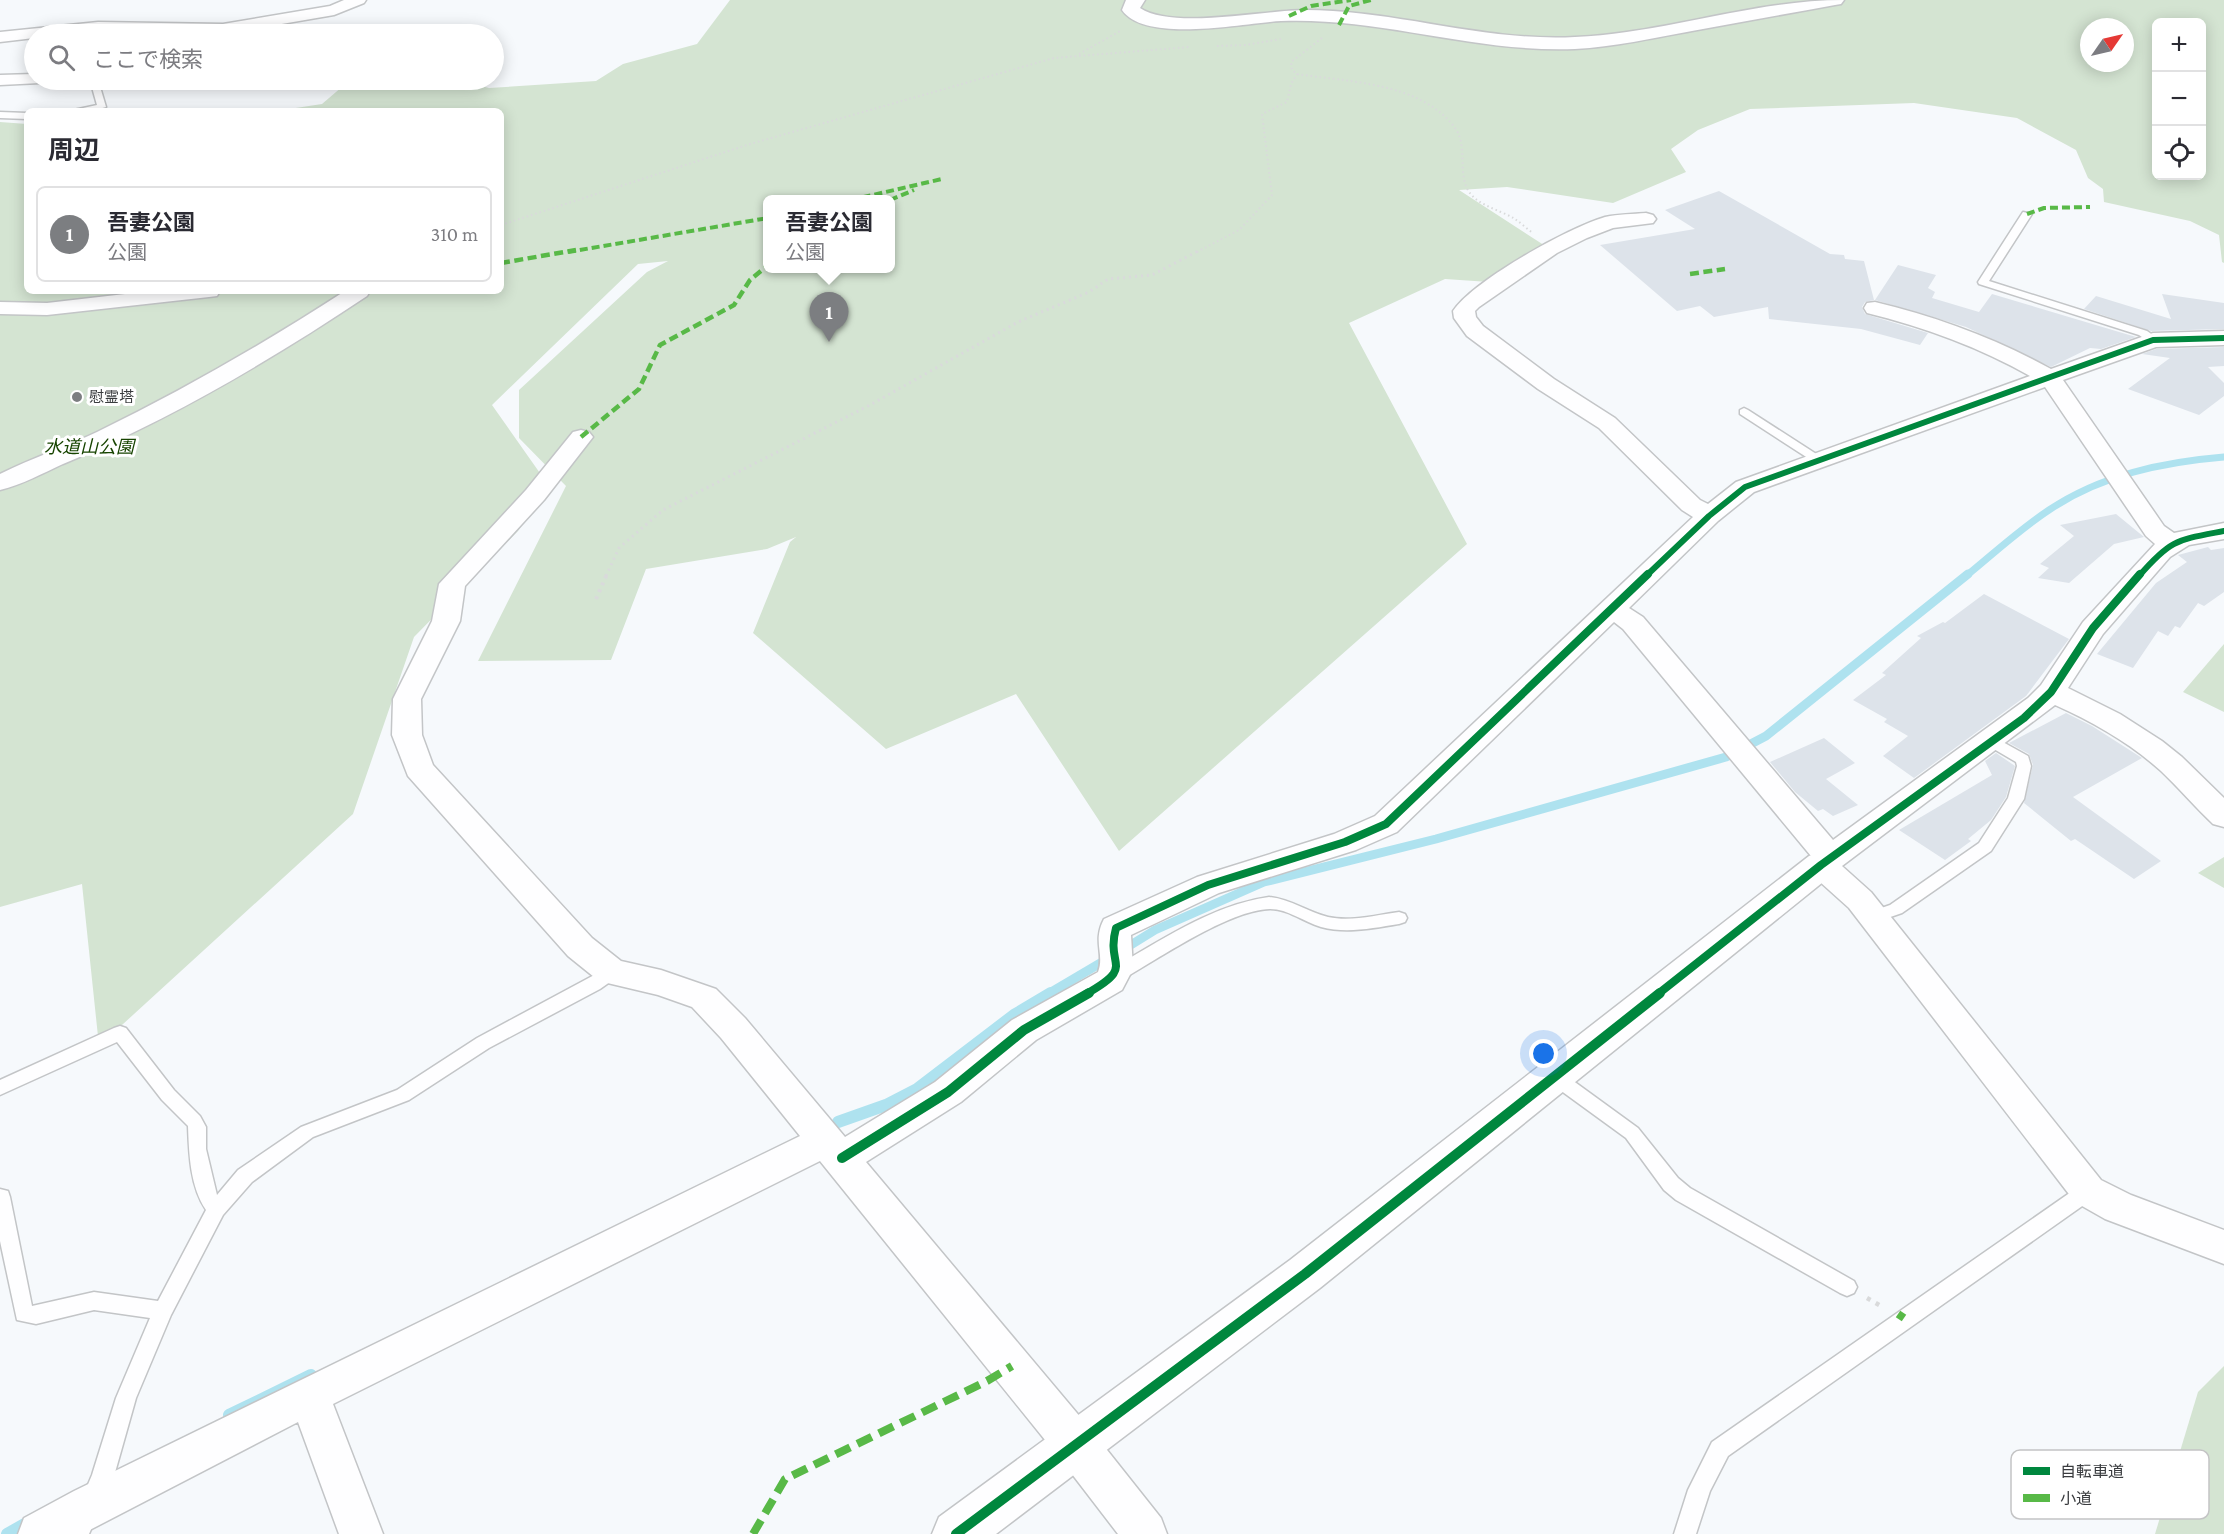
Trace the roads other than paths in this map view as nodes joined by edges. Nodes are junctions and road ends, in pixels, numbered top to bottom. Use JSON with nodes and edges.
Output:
{"nodes":[{"id":1,"x":358,"y":0,"type":"edge"},
{"id":2,"x":1136,"y":0,"type":"edge"},
{"id":3,"x":1835,"y":0,"type":"edge"},
{"id":4,"x":305,"y":8,"type":"edge"},
{"id":5,"x":243,"y":24,"type":"edge"},
{"id":6,"x":24,"y":36,"type":"edge"},
{"id":7,"x":0,"y":37,"type":"edge"},
{"id":8,"x":24,"y":79,"type":"edge"},
{"id":9,"x":0,"y":80,"type":"edge"},
{"id":10,"x":97,"y":90,"type":"edge"},
{"id":11,"x":95,"y":108,"type":"edge"},
{"id":12,"x":0,"y":115,"type":"edge"},
{"id":13,"x":24,"y":116,"type":"edge"},
{"id":14,"x":2027,"y":214,"type":"dead end"},
{"id":15,"x":1646,"y":219,"type":"dead end"},
{"id":16,"x":182,"y":294,"type":"edge"},
{"id":17,"x":354,"y":294,"type":"edge"},
{"id":18,"x":0,"y":308,"type":"edge"},
{"id":19,"x":1875,"y":308,"type":"dead end"},
{"id":20,"x":2224,"y":338,"type":"edge"},
{"id":21,"x":2153,"y":340,"type":"junction"},
{"id":22,"x":2050,"y":378,"type":"junction"},
{"id":23,"x":1744,"y":412,"type":"dead end"},
{"id":24,"x":581,"y":437,"type":"dead end"},
{"id":25,"x":1818,"y":459,"type":"junction"},
{"id":26,"x":0,"y":483,"type":"edge"},
{"id":27,"x":1709,"y":516,"type":"junction"},
{"id":28,"x":2224,"y":531,"type":"edge"},
{"id":29,"x":2172,"y":544,"type":"junction"},
{"id":30,"x":1611,"y":608,"type":"junction"},
{"id":31,"x":2051,"y":692,"type":"junction"},
{"id":32,"x":1992,"y":741,"type":"junction"},
{"id":33,"x":2224,"y":816,"type":"edge"},
{"id":34,"x":1826,"y":861,"type":"junction"},
{"id":35,"x":1873,"y":917,"type":"junction"},
{"id":36,"x":1399,"y":918,"type":"dead end"},
{"id":37,"x":1116,"y":962,"type":"junction"},
{"id":38,"x":610,"y":972,"type":"junction"},
{"id":39,"x":1556,"y":1077,"type":"junction"},
{"id":40,"x":0,"y":1089,"type":"edge"},
{"id":41,"x":835,"y":1149,"type":"junction"},
{"id":42,"x":2088,"y":1191,"type":"junction"},
{"id":43,"x":1,"y":1197,"type":"edge"},
{"id":44,"x":216,"y":1209,"type":"junction"},
{"id":45,"x":2224,"y":1247,"type":"edge"},
{"id":46,"x":1847,"y":1287,"type":"road end"},
{"id":47,"x":163,"y":1311,"type":"junction"},
{"id":48,"x":309,"y":1395,"type":"junction"},
{"id":49,"x":1077,"y":1446,"type":"junction"},
{"id":50,"x":83,"y":1520,"type":"edge"},
{"id":51,"x":40,"y":1534,"type":"edge"},
{"id":52,"x":361,"y":1534,"type":"edge"},
{"id":53,"x":956,"y":1534,"type":"edge"},
{"id":54,"x":1145,"y":1534,"type":"edge"},
{"id":55,"x":1685,"y":1534,"type":"edge"}],
"edges":[{"from":1,"to":4,"type":"street"},
{"from":2,"to":3,"type":"street"},
{"from":4,"to":5,"type":"street"},
{"from":6,"to":7,"type":"street"},
{"from":8,"to":9,"type":"street"},
{"from":10,"to":11,"type":"lane"},
{"from":12,"to":13,"type":"lane"},
{"from":14,"to":21,"type":"lane"},
{"from":15,"to":27,"type":"street"},
{"from":16,"to":18,"type":"street"},
{"from":17,"to":26,"type":"street"},
{"from":19,"to":22,"type":"street"},
{"from":20,"to":21,"type":"street"},
{"from":21,"to":22,"type":"street"},
{"from":22,"to":25,"type":"street"},
{"from":22,"to":29,"type":"street"},
{"from":23,"to":25,"type":"lane"},
{"from":24,"to":38,"type":"street"},
{"from":25,"to":27,"type":"street"},
{"from":27,"to":30,"type":"street"},
{"from":28,"to":29,"type":"street"},
{"from":29,"to":31,"type":"street"},
{"from":30,"to":34,"type":"street"},
{"from":30,"to":37,"type":"street"},
{"from":31,"to":32,"type":"street"},
{"from":31,"to":33,"type":"street"},
{"from":32,"to":34,"type":"street"},
{"from":32,"to":35,"type":"lane"},
{"from":34,"to":35,"type":"street"},
{"from":34,"to":39,"type":"street"},
{"from":35,"to":42,"type":"street"},
{"from":36,"to":37,"type":"lane"},
{"from":37,"to":41,"type":"street"},
{"from":38,"to":41,"type":"street"},
{"from":38,"to":44,"type":"lane"},
{"from":39,"to":46,"type":"lane"},
{"from":39,"to":49,"type":"street"},
{"from":40,"to":44,"type":"lane"},
{"from":41,"to":48,"type":"street"},
{"from":41,"to":49,"type":"street"},
{"from":42,"to":45,"type":"street"},
{"from":42,"to":55,"type":"lane"},
{"from":43,"to":47,"type":"lane"},
{"from":44,"to":47,"type":"lane"},
{"from":47,"to":50,"type":"lane"},
{"from":48,"to":50,"type":"street"},
{"from":48,"to":52,"type":"street"},
{"from":49,"to":53,"type":"street"},
{"from":49,"to":54,"type":"street"},
{"from":50,"to":51,"type":"street"}]}
